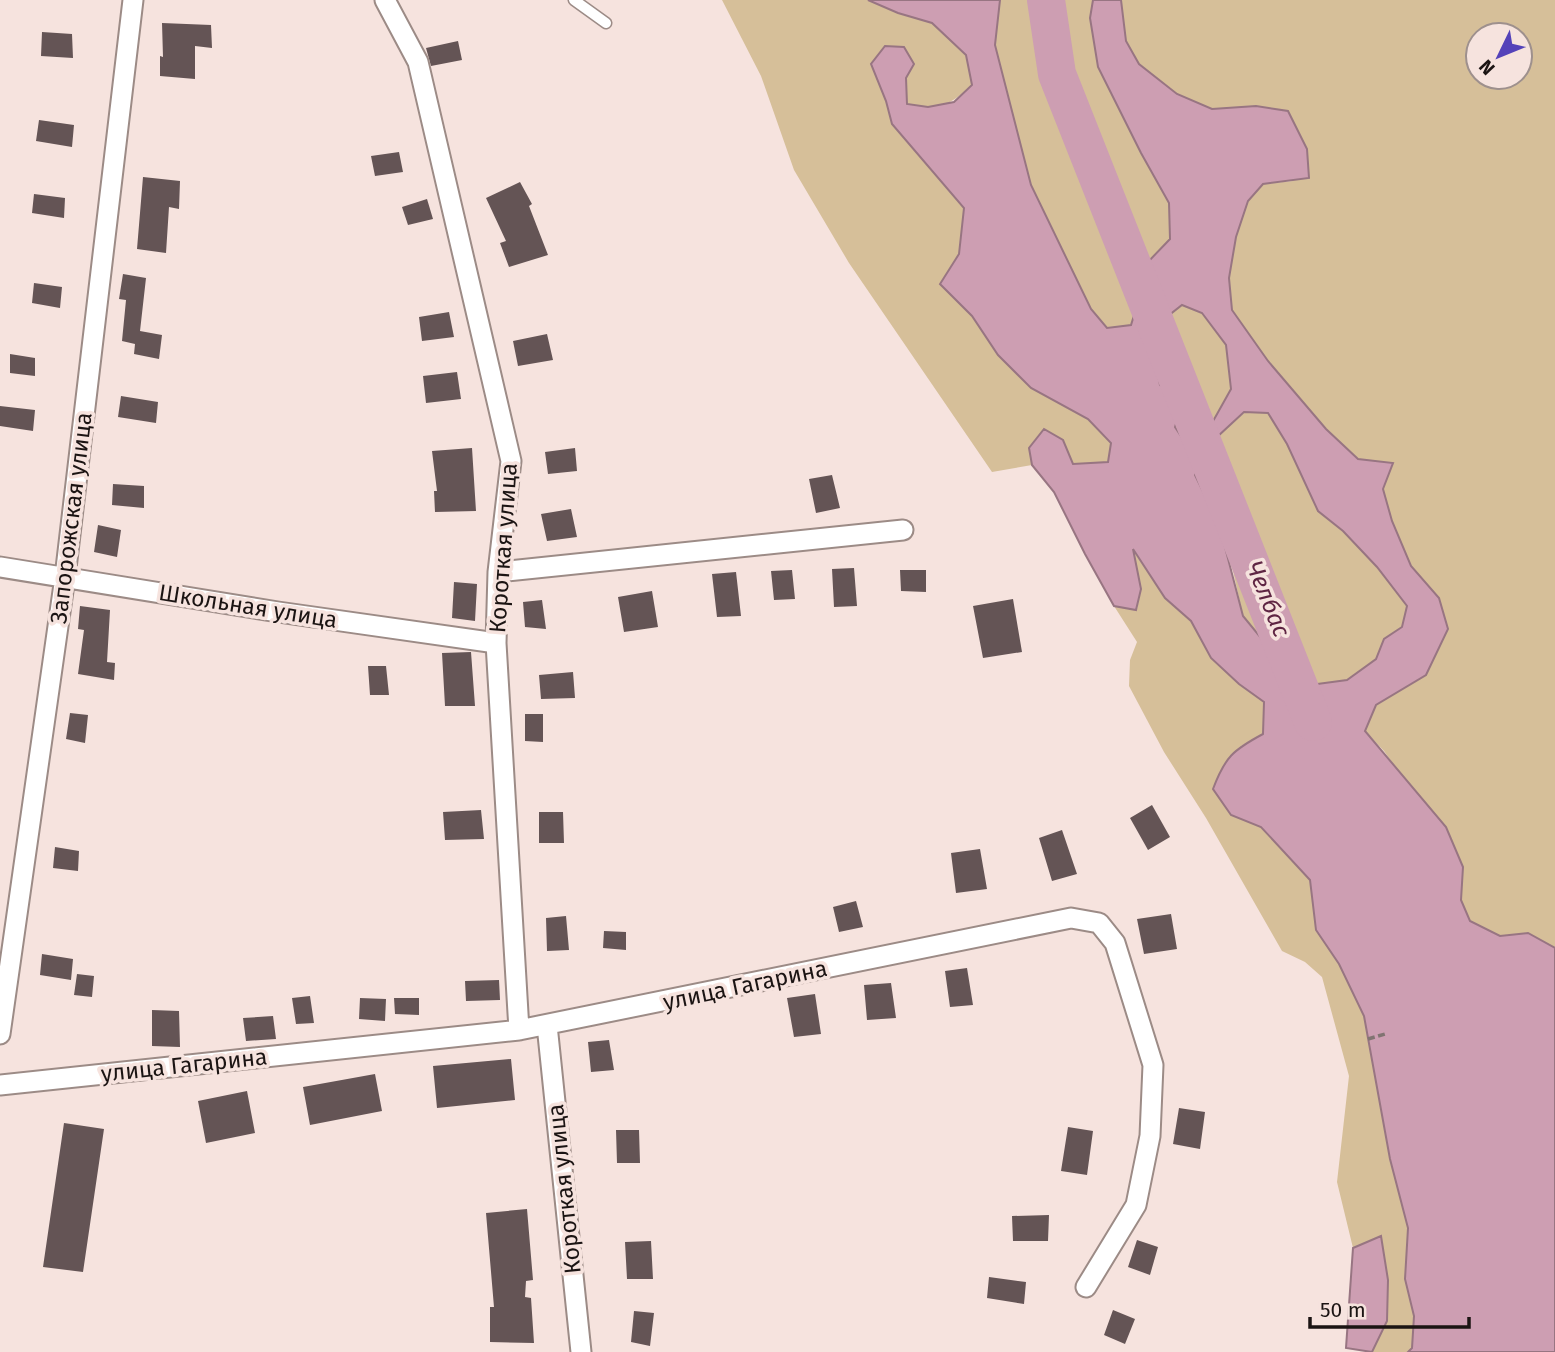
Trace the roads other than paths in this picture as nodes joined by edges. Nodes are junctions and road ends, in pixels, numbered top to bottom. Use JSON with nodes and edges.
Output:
{"nodes":[{"id":1,"x":133,"y":0,"type":"edge"},
{"id":2,"x":385,"y":0,"type":"edge"},
{"id":3,"x":574,"y":0,"type":"edge"},
{"id":4,"x":606,"y":23,"type":"dead end"},
{"id":5,"x":903,"y":530,"type":"dead end"},
{"id":6,"x":0,"y":567,"type":"edge"},
{"id":7,"x":499,"y":572,"type":"junction"},
{"id":8,"x":65,"y":577,"type":"junction"},
{"id":9,"x":496,"y":643,"type":"junction"},
{"id":10,"x":547,"y":1025,"type":"junction"},
{"id":11,"x":519,"y":1030,"type":"junction"},
{"id":12,"x":0,"y":1034,"type":"edge"},
{"id":13,"x":0,"y":1085,"type":"edge"},
{"id":14,"x":1086,"y":1287,"type":"dead end"},
{"id":15,"x":581,"y":1352,"type":"edge"}],
"edges":[{"from":1,"to":8,"type":"street","name":"Запорожская улица"},
{"from":2,"to":7,"type":"street","name":"Короткая улица"},
{"from":3,"to":4,"type":"lane"},
{"from":5,"to":7,"type":"street"},
{"from":6,"to":8,"type":"street","name":"Школьная улица"},
{"from":7,"to":9,"type":"street","name":"Короткая улица"},
{"from":8,"to":9,"type":"street","name":"Школьная улица"},
{"from":8,"to":12,"type":"street","name":"Запорожская улица"},
{"from":9,"to":11,"type":"street","name":"Короткая улица"},
{"from":10,"to":11,"type":"street","name":"улица Гагарина"},
{"from":10,"to":14,"type":"street","name":"улица Гагарина"},
{"from":10,"to":15,"type":"street","name":"Короткая улица"},
{"from":11,"to":13,"type":"street","name":"улица Гагарина"}]}
